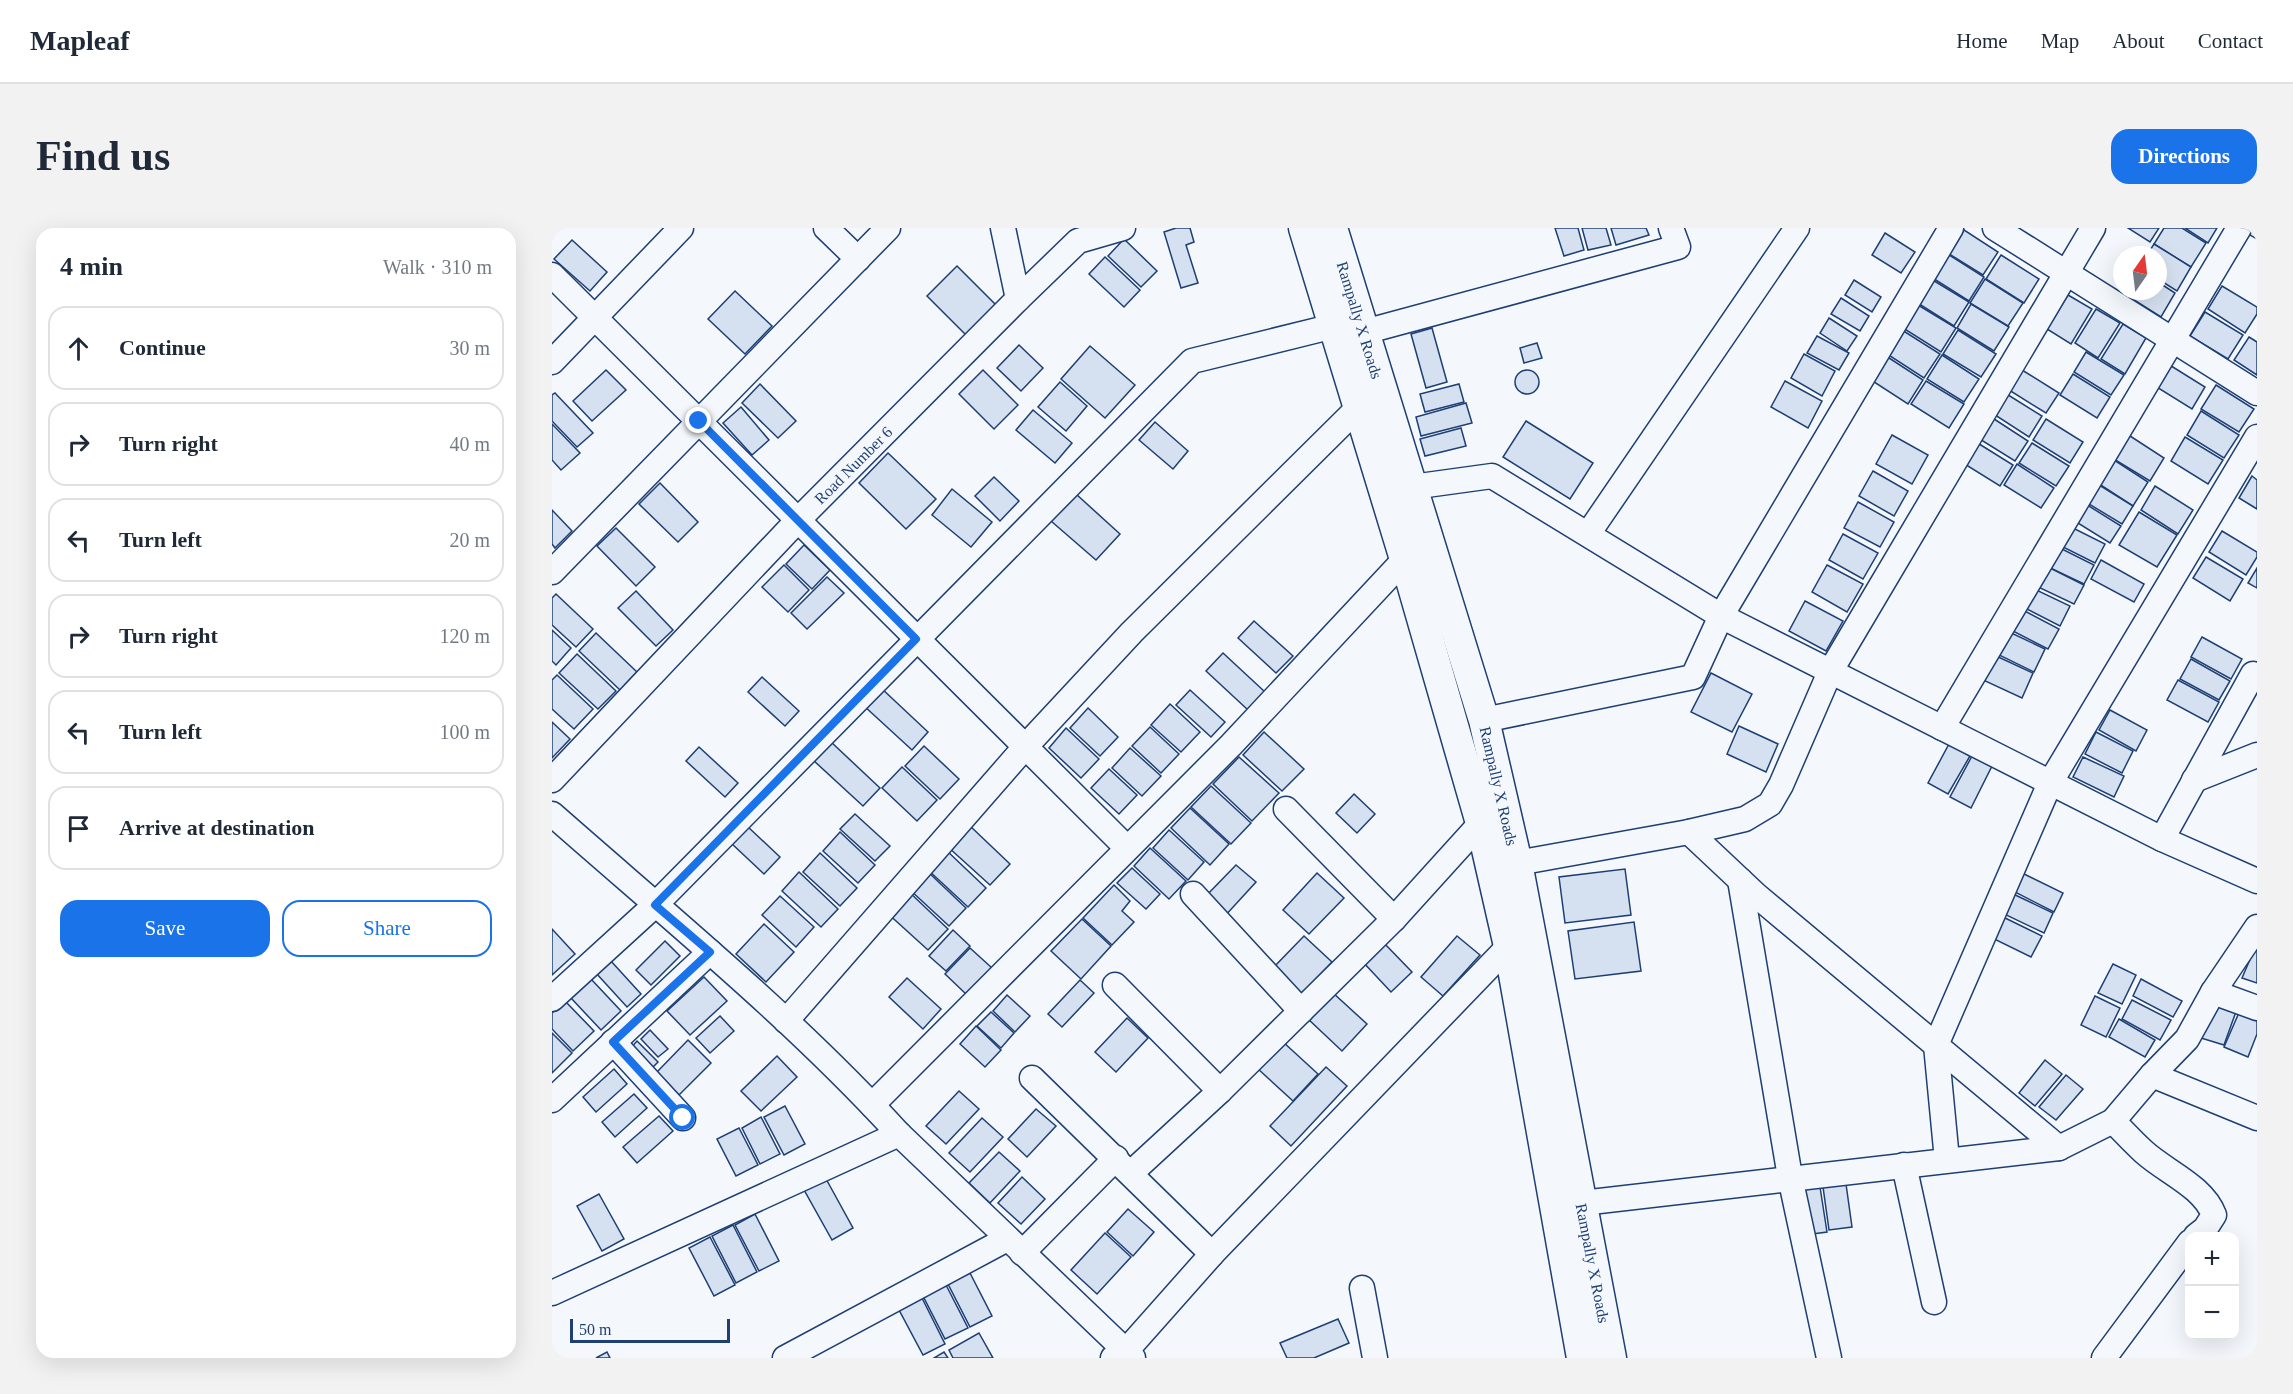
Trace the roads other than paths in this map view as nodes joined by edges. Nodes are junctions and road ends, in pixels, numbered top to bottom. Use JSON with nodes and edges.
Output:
{"nodes":[{"id":1,"x":681,"y":228,"type":"edge"},
{"id":2,"x":826,"y":228,"type":"edge"},
{"id":3,"x":888,"y":228,"type":"edge"},
{"id":4,"x":1003,"y":228,"type":"edge"},
{"id":5,"x":1123,"y":228,"type":"edge"},
{"id":6,"x":1304,"y":228,"type":"edge"},
{"id":7,"x":1332,"y":228,"type":"edge"},
{"id":8,"x":1671,"y":228,"type":"edge"},
{"id":9,"x":1797,"y":228,"type":"edge"},
{"id":10,"x":1951,"y":228,"type":"edge"},
{"id":11,"x":1995,"y":228,"type":"edge"},
{"id":12,"x":2093,"y":228,"type":"edge"},
{"id":13,"x":2240,"y":228,"type":"edge"},
{"id":14,"x":858,"y":259,"type":"junction"},
{"id":15,"x":2067,"y":273,"type":"junction"},
{"id":16,"x":552,"y":275,"type":"edge"},
{"id":17,"x":1018,"y":299,"type":"junction"},
{"id":18,"x":596,"y":317,"type":"junction"},
{"id":19,"x":1334,"y":326,"type":"junction"},
{"id":20,"x":1364,"y":332,"type":"junction"},
{"id":21,"x":2173,"y":340,"type":"junction"},
{"id":22,"x":552,"y":362,"type":"edge"},
{"id":23,"x":2257,"y":393,"type":"edge"},
{"id":24,"x":1359,"y":407,"type":"junction"},
{"id":25,"x":699,"y":421,"type":"junction"},
{"id":26,"x":2257,"y":437,"type":"edge"},
{"id":27,"x":1412,"y":487,"type":"junction"},
{"id":28,"x":799,"y":519,"type":"junction"},
{"id":29,"x":1588,"y":534,"type":"junction"},
{"id":30,"x":1405,"y":558,"type":"junction"},
{"id":31,"x":552,"y":572,"type":"edge"},
{"id":32,"x":1721,"y":616,"type":"junction"},
{"id":33,"x":916,"y":639,"type":"junction"},
{"id":34,"x":1830,"y":672,"type":"junction"},
{"id":35,"x":2253,"y":674,"type":"dead end"},
{"id":36,"x":1484,"y":720,"type":"junction"},
{"id":37,"x":1942,"y":728,"type":"junction"},
{"id":38,"x":1025,"y":747,"type":"junction"},
{"id":39,"x":2257,"y":755,"type":"edge"},
{"id":40,"x":552,"y":780,"type":"edge"},
{"id":41,"x":2194,"y":780,"type":"junction"},
{"id":42,"x":2050,"y":783,"type":"junction"},
{"id":43,"x":1286,"y":809,"type":"dead end"},
{"id":44,"x":552,"y":814,"type":"edge"},
{"id":45,"x":1481,"y":822,"type":"junction"},
{"id":46,"x":1689,"y":832,"type":"junction"},
{"id":47,"x":2162,"y":839,"type":"junction"},
{"id":48,"x":1127,"y":848,"type":"junction"},
{"id":49,"x":1517,"y":863,"type":"junction"},
{"id":50,"x":1740,"y":880,"type":"junction"},
{"id":51,"x":2257,"y":882,"type":"edge"},
{"id":52,"x":1193,"y":894,"type":"dead end"},
{"id":53,"x":655,"y":905,"type":"junction"},
{"id":54,"x":1394,"y":919,"type":"junction"},
{"id":55,"x":2257,"y":927,"type":"edge"},
{"id":56,"x":1509,"y":946,"type":"junction"},
{"id":57,"x":710,"y":952,"type":"junction"},
{"id":58,"x":1115,"y":985,"type":"dead end"},
{"id":59,"x":2213,"y":992,"type":"junction"},
{"id":60,"x":552,"y":999,"type":"edge"},
{"id":61,"x":2257,"y":1008,"type":"edge"},
{"id":62,"x":1300,"y":1011,"type":"junction"},
{"id":63,"x":786,"y":1021,"type":"junction"},
{"id":64,"x":613,"y":1042,"type":"junction"},
{"id":65,"x":1936,"y":1045,"type":"junction"},
{"id":66,"x":2152,"y":1075,"type":"junction"},
{"id":67,"x":1032,"y":1078,"type":"dead end"},
{"id":68,"x":1220,"y":1091,"type":"junction"},
{"id":69,"x":552,"y":1100,"type":"edge"},
{"id":70,"x":872,"y":1105,"type":"junction"},
{"id":71,"x":683,"y":1118,"type":"dead end"},
{"id":72,"x":2257,"y":1118,"type":"edge"},
{"id":73,"x":2113,"y":1121,"type":"junction"},
{"id":74,"x":899,"y":1134,"type":"junction"},
{"id":75,"x":2059,"y":1148,"type":"junction"},
{"id":76,"x":1947,"y":1160,"type":"junction"},
{"id":77,"x":1904,"y":1165,"type":"junction"},
{"id":78,"x":1123,"y":1166,"type":"junction"},
{"id":79,"x":1791,"y":1178,"type":"junction"},
{"id":80,"x":1582,"y":1203,"type":"junction"},
{"id":81,"x":2201,"y":1232,"type":"edge"},
{"id":82,"x":1015,"y":1246,"type":"junction"},
{"id":83,"x":2185,"y":1249,"type":"edge"},
{"id":84,"x":1212,"y":1254,"type":"junction"},
{"id":85,"x":1362,"y":1288,"type":"dead end"},
{"id":86,"x":552,"y":1293,"type":"edge"},
{"id":87,"x":1934,"y":1302,"type":"dead end"},
{"id":88,"x":1124,"y":1356,"type":"edge"},
{"id":89,"x":785,"y":1358,"type":"edge"},
{"id":90,"x":1376,"y":1358,"type":"edge"},
{"id":91,"x":1582,"y":1358,"type":"edge"},
{"id":92,"x":1611,"y":1358,"type":"edge"},
{"id":93,"x":1829,"y":1358,"type":"edge"},
{"id":94,"x":2104,"y":1358,"type":"edge"}],
"edges":[{"from":1,"to":18,"type":"street"},
{"from":2,"to":14,"type":"street"},
{"from":3,"to":14,"type":"street"},
{"from":4,"to":17,"type":"street"},
{"from":5,"to":17,"type":"street","name":"Road Number 6"},
{"from":6,"to":19,"type":"main road"},
{"from":7,"to":20,"type":"main road","name":"Rampally X Roads"},
{"from":8,"to":20,"type":"street"},
{"from":9,"to":29,"type":"street"},
{"from":10,"to":32,"type":"street"},
{"from":11,"to":15,"type":"street"},
{"from":12,"to":15,"type":"street"},
{"from":13,"to":21,"type":"street"},
{"from":14,"to":25,"type":"street"},
{"from":15,"to":21,"type":"street"},
{"from":15,"to":34,"type":"street"},
{"from":16,"to":18,"type":"street"},
{"from":17,"to":28,"type":"street","name":"Road Number 6"},
{"from":18,"to":22,"type":"street"},
{"from":18,"to":25,"type":"street"},
{"from":19,"to":24,"type":"main road"},
{"from":19,"to":33,"type":"street"},
{"from":20,"to":27,"type":"main road","name":"Rampally X Roads"},
{"from":21,"to":23,"type":"street"},
{"from":21,"to":37,"type":"street"},
{"from":24,"to":30,"type":"main road"},
{"from":24,"to":38,"type":"street"},
{"from":25,"to":28,"type":"street"},
{"from":25,"to":31,"type":"street"},
{"from":26,"to":42,"type":"street"},
{"from":27,"to":29,"type":"street"},
{"from":27,"to":36,"type":"main road","name":"Rampally X Roads"},
{"from":28,"to":33,"type":"street"},
{"from":28,"to":40,"type":"street","name":"Road Number 6"},
{"from":29,"to":32,"type":"street"},
{"from":30,"to":45,"type":"main road"},
{"from":30,"to":48,"type":"street"},
{"from":32,"to":34,"type":"street"},
{"from":32,"to":36,"type":"street"},
{"from":33,"to":38,"type":"street"},
{"from":33,"to":53,"type":"street"},
{"from":34,"to":37,"type":"street"},
{"from":34,"to":46,"type":"street"},
{"from":35,"to":41,"type":"street"},
{"from":36,"to":49,"type":"main road","name":"Rampally X Roads"},
{"from":37,"to":42,"type":"street"},
{"from":38,"to":48,"type":"street"},
{"from":38,"to":63,"type":"street"},
{"from":39,"to":41,"type":"street"},
{"from":41,"to":47,"type":"street"},
{"from":42,"to":47,"type":"street"},
{"from":42,"to":65,"type":"street"},
{"from":43,"to":54,"type":"street"},
{"from":44,"to":53,"type":"street"},
{"from":45,"to":54,"type":"street"},
{"from":45,"to":56,"type":"main road"},
{"from":46,"to":49,"type":"street"},
{"from":46,"to":50,"type":"street"},
{"from":47,"to":51,"type":"street"},
{"from":48,"to":70,"type":"street"},
{"from":49,"to":80,"type":"main road","name":"Rampally X Roads"},
{"from":50,"to":65,"type":"street"},
{"from":50,"to":79,"type":"street"},
{"from":52,"to":62,"type":"street"},
{"from":53,"to":57,"type":"street"},
{"from":53,"to":60,"type":"street"},
{"from":54,"to":62,"type":"street"},
{"from":55,"to":59,"type":"street"},
{"from":56,"to":84,"type":"street"},
{"from":56,"to":91,"type":"main road"},
{"from":57,"to":63,"type":"street"},
{"from":57,"to":64,"type":"street"},
{"from":58,"to":68,"type":"street"},
{"from":59,"to":61,"type":"street"},
{"from":59,"to":66,"type":"street"},
{"from":62,"to":68,"type":"street"},
{"from":63,"to":70,"type":"street"},
{"from":64,"to":69,"type":"street"},
{"from":64,"to":71,"type":"street"},
{"from":65,"to":75,"type":"street"},
{"from":65,"to":76,"type":"street"},
{"from":66,"to":72,"type":"street"},
{"from":66,"to":73,"type":"street"},
{"from":67,"to":78,"type":"street"},
{"from":68,"to":78,"type":"street"},
{"from":70,"to":74,"type":"street"},
{"from":73,"to":75,"type":"street"},
{"from":73,"to":81,"type":"street"},
{"from":74,"to":82,"type":"street"},
{"from":74,"to":86,"type":"street"},
{"from":75,"to":76,"type":"street"},
{"from":76,"to":77,"type":"street"},
{"from":77,"to":79,"type":"street"},
{"from":77,"to":87,"type":"street"},
{"from":78,"to":82,"type":"street"},
{"from":78,"to":84,"type":"street"},
{"from":79,"to":80,"type":"street"},
{"from":79,"to":93,"type":"street"},
{"from":80,"to":92,"type":"main road","name":"Rampally X Roads"},
{"from":82,"to":88,"type":"street"},
{"from":82,"to":89,"type":"street"},
{"from":83,"to":94,"type":"street"},
{"from":84,"to":88,"type":"street"},
{"from":85,"to":90,"type":"street"}]}
